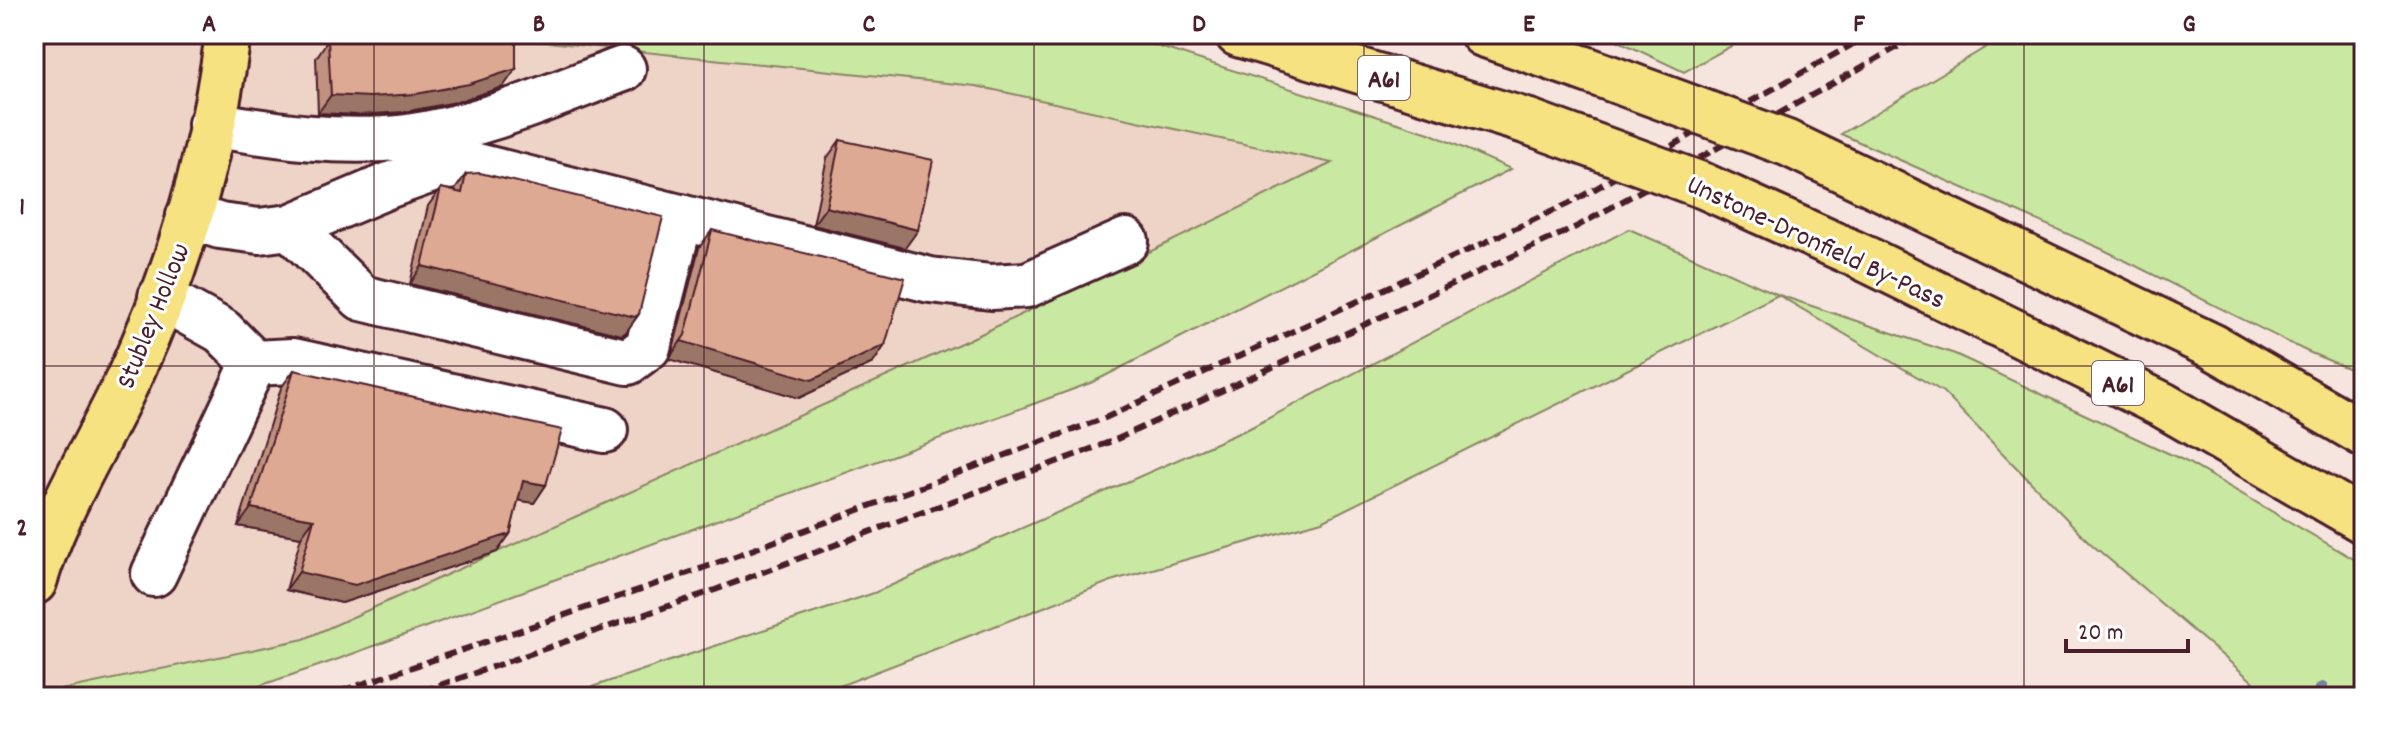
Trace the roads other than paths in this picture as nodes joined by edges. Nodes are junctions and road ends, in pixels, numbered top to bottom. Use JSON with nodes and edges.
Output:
{"nodes":[{"id":1,"x":228,"y":34,"type":"edge"},
{"id":2,"x":1238,"y":34,"type":"edge"},
{"id":3,"x":1483,"y":34,"type":"edge"},
{"id":4,"x":623,"y":69,"type":"dead end"},
{"id":5,"x":211,"y":124,"type":"junction"},
{"id":6,"x":189,"y":216,"type":"junction"},
{"id":7,"x":681,"y":217,"type":"junction"},
{"id":8,"x":290,"y":227,"type":"junction"},
{"id":9,"x":1126,"y":241,"type":"dead end"},
{"id":10,"x":161,"y":297,"type":"junction"},
{"id":11,"x":254,"y":363,"type":"junction"},
{"id":12,"x":605,"y":430,"type":"dead end"},
{"id":13,"x":2364,"y":434,"type":"edge"},
{"id":14,"x":2364,"y":521,"type":"edge"},
{"id":15,"x":154,"y":574,"type":"dead end"},
{"id":16,"x":34,"y":582,"type":"edge"}],
"edges":[{"from":1,"to":5,"type":"main road","name":"Stubley Hollow"},
{"from":2,"to":14,"type":"main road","name":"Unstone-Dronfield By-Pass","number":"A61","bridge":true},
{"from":3,"to":13,"type":"main road","bridge":true},
{"from":4,"to":5,"type":"lane"},
{"from":5,"to":6,"type":"main road","name":"Stubley Hollow"},
{"from":6,"to":8,"type":"lane"},
{"from":6,"to":10,"type":"main road","name":"Stubley Hollow"},
{"from":7,"to":8,"type":"lane"},
{"from":7,"to":8,"type":"lane"},
{"from":7,"to":9,"type":"lane"},
{"from":10,"to":11,"type":"lane"},
{"from":10,"to":16,"type":"main road","name":"Stubley Hollow"},
{"from":11,"to":12,"type":"lane"},
{"from":11,"to":15,"type":"lane"}]}
